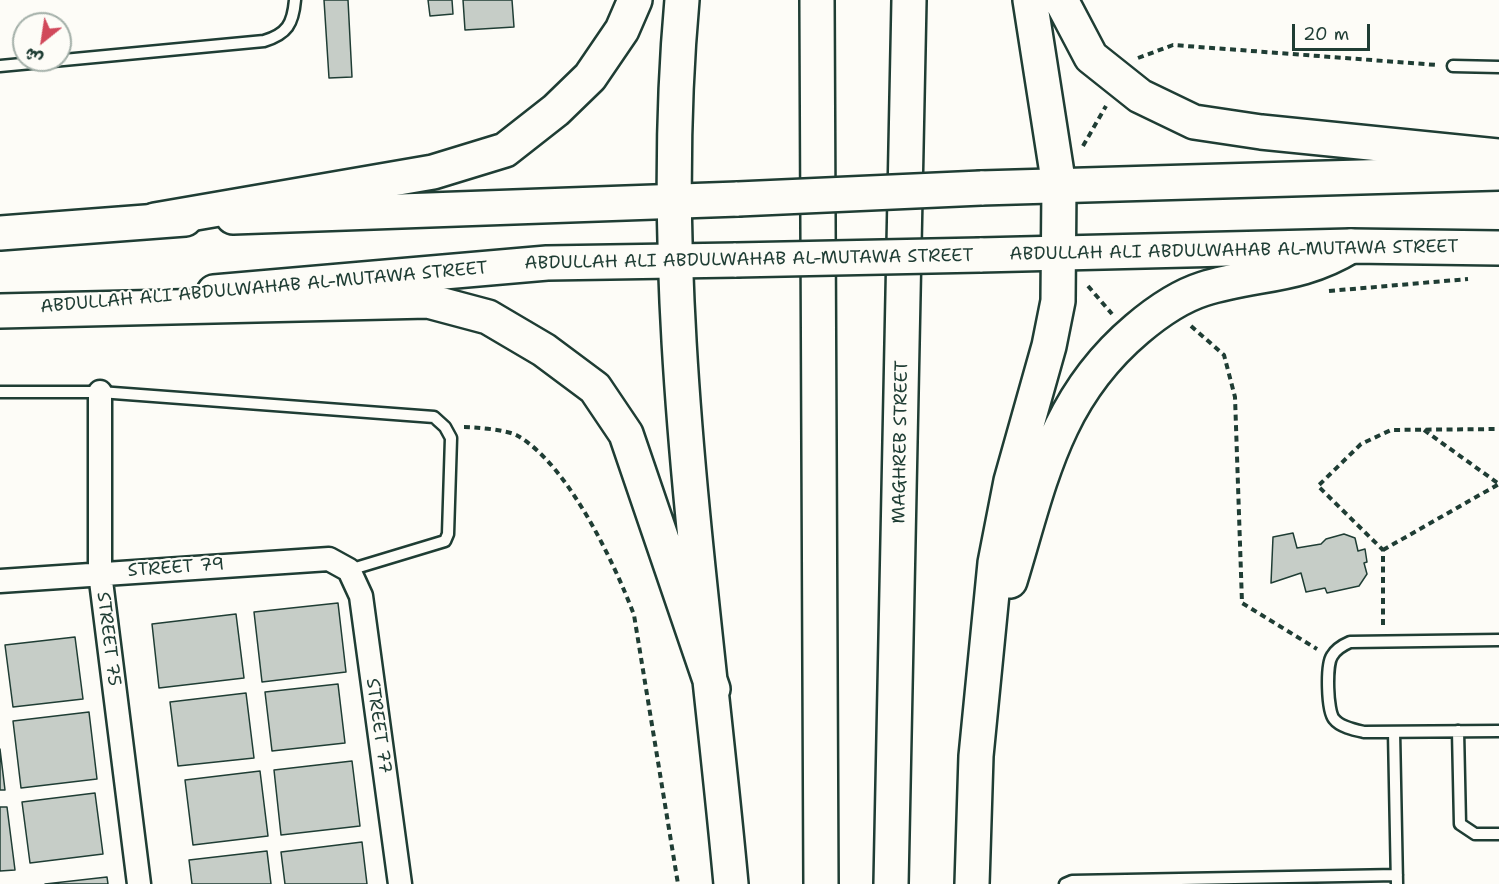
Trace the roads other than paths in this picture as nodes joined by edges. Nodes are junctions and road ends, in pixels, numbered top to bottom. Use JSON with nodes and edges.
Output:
{"nodes":[{"id":1,"x":295,"y":0,"type":"edge"},
{"id":2,"x":635,"y":0,"type":"edge"},
{"id":3,"x":682,"y":0,"type":"edge"},
{"id":4,"x":817,"y":0,"type":"edge"},
{"id":5,"x":909,"y":0,"type":"edge"},
{"id":6,"x":1030,"y":0,"type":"edge"},
{"id":7,"x":1061,"y":0,"type":"edge"},
{"id":8,"x":0,"y":66,"type":"edge"},
{"id":9,"x":1453,"y":66,"type":"road end"},
{"id":10,"x":1499,"y":67,"type":"edge"},
{"id":11,"x":1499,"y":156,"type":"edge"},
{"id":12,"x":1499,"y":173,"type":"edge"},
{"id":13,"x":1059,"y":186,"type":"junction"},
{"id":14,"x":673,"y":201,"type":"junction"},
{"id":15,"x":155,"y":220,"type":"junction"},
{"id":16,"x":0,"y":233,"type":"edge"},
{"id":17,"x":1351,"y":246,"type":"junction"},
{"id":18,"x":1499,"y":248,"type":"edge"},
{"id":19,"x":1060,"y":253,"type":"junction"},
{"id":20,"x":676,"y":260,"type":"junction"},
{"id":21,"x":0,"y":311,"type":"edge"},
{"id":22,"x":0,"y":392,"type":"edge"},
{"id":23,"x":100,"y":392,"type":"junction"},
{"id":24,"x":349,"y":570,"type":"junction"},
{"id":25,"x":100,"y":573,"type":"junction"},
{"id":26,"x":0,"y":581,"type":"edge"},
{"id":27,"x":1499,"y":640,"type":"edge"},
{"id":28,"x":985,"y":663,"type":"junction"},
{"id":29,"x":713,"y":689,"type":"junction"},
{"id":30,"x":1458,"y":731,"type":"junction"},
{"id":31,"x":1499,"y":731,"type":"edge"},
{"id":32,"x":1394,"y":732,"type":"junction"},
{"id":33,"x":1499,"y":834,"type":"edge"},
{"id":34,"x":1397,"y":879,"type":"edge"},
{"id":35,"x":139,"y":884,"type":"edge"},
{"id":36,"x":400,"y":884,"type":"edge"},
{"id":37,"x":731,"y":884,"type":"edge"},
{"id":38,"x":821,"y":884,"type":"edge"},
{"id":39,"x":891,"y":884,"type":"edge"},
{"id":40,"x":972,"y":884,"type":"edge"},
{"id":41,"x":1065,"y":884,"type":"edge"}],
"edges":[{"from":1,"to":8,"type":"lane"},
{"from":2,"to":15,"type":"main road"},
{"from":3,"to":14,"type":"main road"},
{"from":4,"to":38,"type":"main road"},
{"from":5,"to":39,"type":"main road","name":"MAGHREB STREET"},
{"from":6,"to":13,"type":"main road"},
{"from":7,"to":11,"type":"main road"},
{"from":9,"to":10,"type":"lane"},
{"from":12,"to":13,"type":"main road"},
{"from":13,"to":14,"type":"main road","bridge":true},
{"from":13,"to":19,"type":"main road"},
{"from":14,"to":15,"type":"main road"},
{"from":14,"to":20,"type":"main road"},
{"from":15,"to":16,"type":"main road"},
{"from":17,"to":18,"type":"main road","name":"ABDULLAH ALI ABDULWAHAB AL-MUTAWA STREET"},
{"from":17,"to":19,"type":"main road","name":"ABDULLAH ALI ABDULWAHAB AL-MUTAWA STREET"},
{"from":17,"to":28,"type":"main road"},
{"from":19,"to":20,"type":"main road","name":"ABDULLAH ALI ABDULWAHAB AL-MUTAWA STREET","bridge":true},
{"from":19,"to":28,"type":"main road"},
{"from":20,"to":21,"type":"main road","name":"ABDULLAH ALI ABDULWAHAB AL-MUTAWA STREET"},
{"from":20,"to":29,"type":"main road"},
{"from":21,"to":29,"type":"main road"},
{"from":22,"to":23,"type":"lane"},
{"from":23,"to":24,"type":"lane"},
{"from":23,"to":25,"type":"street","name":"STREET 75"},
{"from":24,"to":25,"type":"street","name":"STREET 79"},
{"from":24,"to":36,"type":"street","name":"STREET 77"},
{"from":25,"to":26,"type":"street","name":"STREET 79"},
{"from":25,"to":35,"type":"street","name":"STREET 75"},
{"from":27,"to":32,"type":"lane"},
{"from":28,"to":40,"type":"main road"},
{"from":29,"to":37,"type":"main road"},
{"from":30,"to":31,"type":"lane"},
{"from":30,"to":32,"type":"lane"},
{"from":30,"to":33,"type":"lane"},
{"from":32,"to":34,"type":"lane"},
{"from":34,"to":41,"type":"lane"}]}
